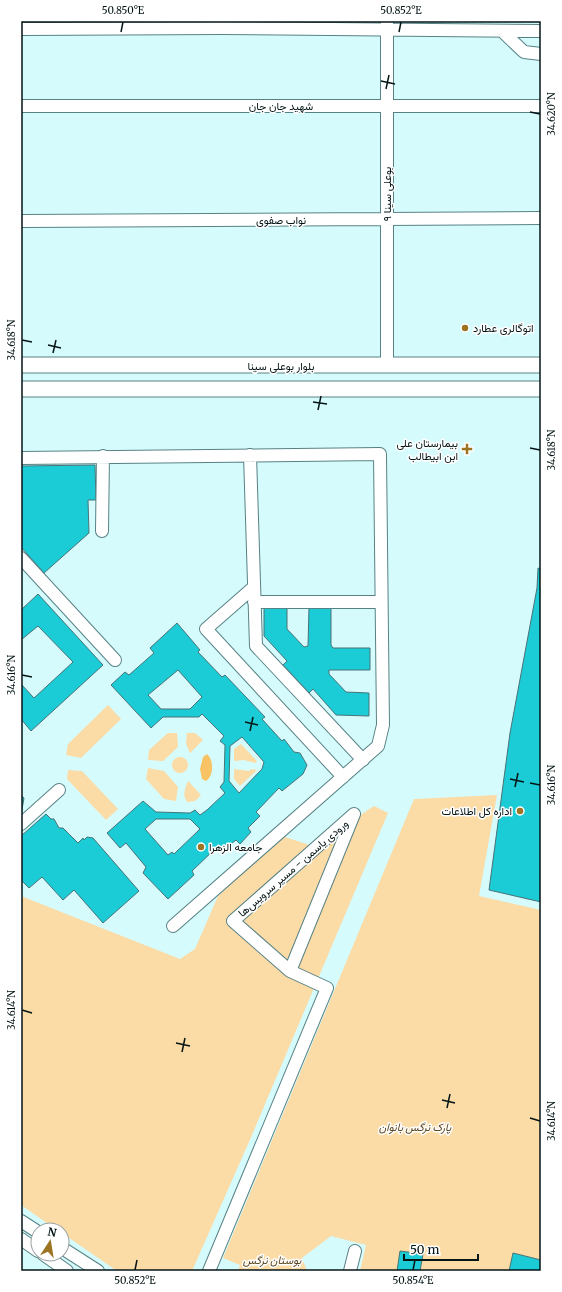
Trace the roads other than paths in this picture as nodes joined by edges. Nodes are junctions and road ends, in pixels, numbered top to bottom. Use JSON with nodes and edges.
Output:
{"nodes":[{"id":1,"x":221,"y":25,"type":"edge"},
{"id":2,"x":387,"y":25,"type":"edge"},
{"id":3,"x":21,"y":29,"type":"edge"},
{"id":4,"x":502,"y":31,"type":"junction"},
{"id":5,"x":541,"y":31,"type":"edge"},
{"id":6,"x":541,"y":54,"type":"edge"},
{"id":7,"x":21,"y":106,"type":"edge"},
{"id":8,"x":387,"y":106,"type":"junction"},
{"id":9,"x":541,"y":106,"type":"edge"},
{"id":10,"x":541,"y":218,"type":"edge"},
{"id":11,"x":387,"y":219,"type":"junction"},
{"id":12,"x":21,"y":221,"type":"edge"},
{"id":13,"x":21,"y":365,"type":"edge"},
{"id":14,"x":387,"y":366,"type":"junction"},
{"id":15,"x":541,"y":366,"type":"edge"},
{"id":16,"x":21,"y":389,"type":"edge"},
{"id":17,"x":541,"y":389,"type":"edge"},
{"id":18,"x":250,"y":455,"type":"junction"},
{"id":19,"x":103,"y":456,"type":"junction"},
{"id":20,"x":21,"y":458,"type":"edge"},
{"id":21,"x":102,"y":531,"type":"dead end"},
{"id":22,"x":21,"y":558,"type":"edge"},
{"id":23,"x":254,"y":587,"type":"junction"},
{"id":24,"x":254,"y":602,"type":"junction"},
{"id":25,"x":381,"y":602,"type":"junction"},
{"id":26,"x":115,"y":660,"type":"dead end"},
{"id":27,"x":363,"y":760,"type":"junction"},
{"id":28,"x":343,"y":777,"type":"junction"},
{"id":29,"x":59,"y":790,"type":"dead end"},
{"id":30,"x":21,"y":824,"type":"edge"},
{"id":31,"x":173,"y":926,"type":"dead end"},
{"id":32,"x":290,"y":971,"type":"junction"},
{"id":33,"x":21,"y":1221,"type":"edge"},
{"id":34,"x":30,"y":1227,"type":"edge"},
{"id":35,"x":21,"y":1239,"type":"edge"},
{"id":36,"x":30,"y":1245,"type":"edge"},
{"id":37,"x":355,"y":1251,"type":"dead end"},
{"id":38,"x":70,"y":1253,"type":"edge"},
{"id":39,"x":54,"y":1262,"type":"edge"},
{"id":40,"x":67,"y":1271,"type":"edge"},
{"id":41,"x":98,"y":1271,"type":"edge"},
{"id":42,"x":209,"y":1271,"type":"edge"},
{"id":43,"x":350,"y":1271,"type":"edge"}],
"edges":[{"from":1,"to":2,"type":"street"},
{"from":1,"to":3,"type":"street"},
{"from":2,"to":4,"type":"street"},
{"from":2,"to":8,"type":"street","name":"بوعلی سینا ۹"},
{"from":4,"to":5,"type":"street"},
{"from":4,"to":6,"type":"street"},
{"from":7,"to":8,"type":"street","name":"شهید جان جان"},
{"from":8,"to":9,"type":"street","name":"شهید جان جان"},
{"from":8,"to":11,"type":"street","name":"بوعلی سینا ۹"},
{"from":10,"to":11,"type":"street","name":"نواب صفوی"},
{"from":11,"to":12,"type":"street","name":"نواب صفوی"},
{"from":11,"to":14,"type":"street","name":"بوعلی سینا ۹"},
{"from":13,"to":14,"type":"main road","name":"بلوار بوعلی سینا"},
{"from":14,"to":15,"type":"main road","name":"بلوار بوعلی سینا"},
{"from":16,"to":17,"type":"main road","name":"بلوار بوعلی سینا"},
{"from":18,"to":19,"type":"street"},
{"from":18,"to":23,"type":"street"},
{"from":18,"to":25,"type":"street"},
{"from":19,"to":20,"type":"street"},
{"from":19,"to":21,"type":"street"},
{"from":22,"to":26,"type":"street"},
{"from":23,"to":24,"type":"street"},
{"from":23,"to":28,"type":"street"},
{"from":24,"to":25,"type":"street"},
{"from":24,"to":27,"type":"street"},
{"from":25,"to":27,"type":"street"},
{"from":27,"to":28,"type":"street"},
{"from":28,"to":31,"type":"street"},
{"from":29,"to":30,"type":"street"},
{"from":32,"to":32,"type":"street","name":"ورودی یاسمن - مسیر سرویس‌ها"},
{"from":32,"to":42,"type":"street"},
{"from":33,"to":34,"type":"street"},
{"from":35,"to":36,"type":"street"},
{"from":37,"to":43,"type":"street"},
{"from":38,"to":41,"type":"street"},
{"from":39,"to":40,"type":"street"}]}
